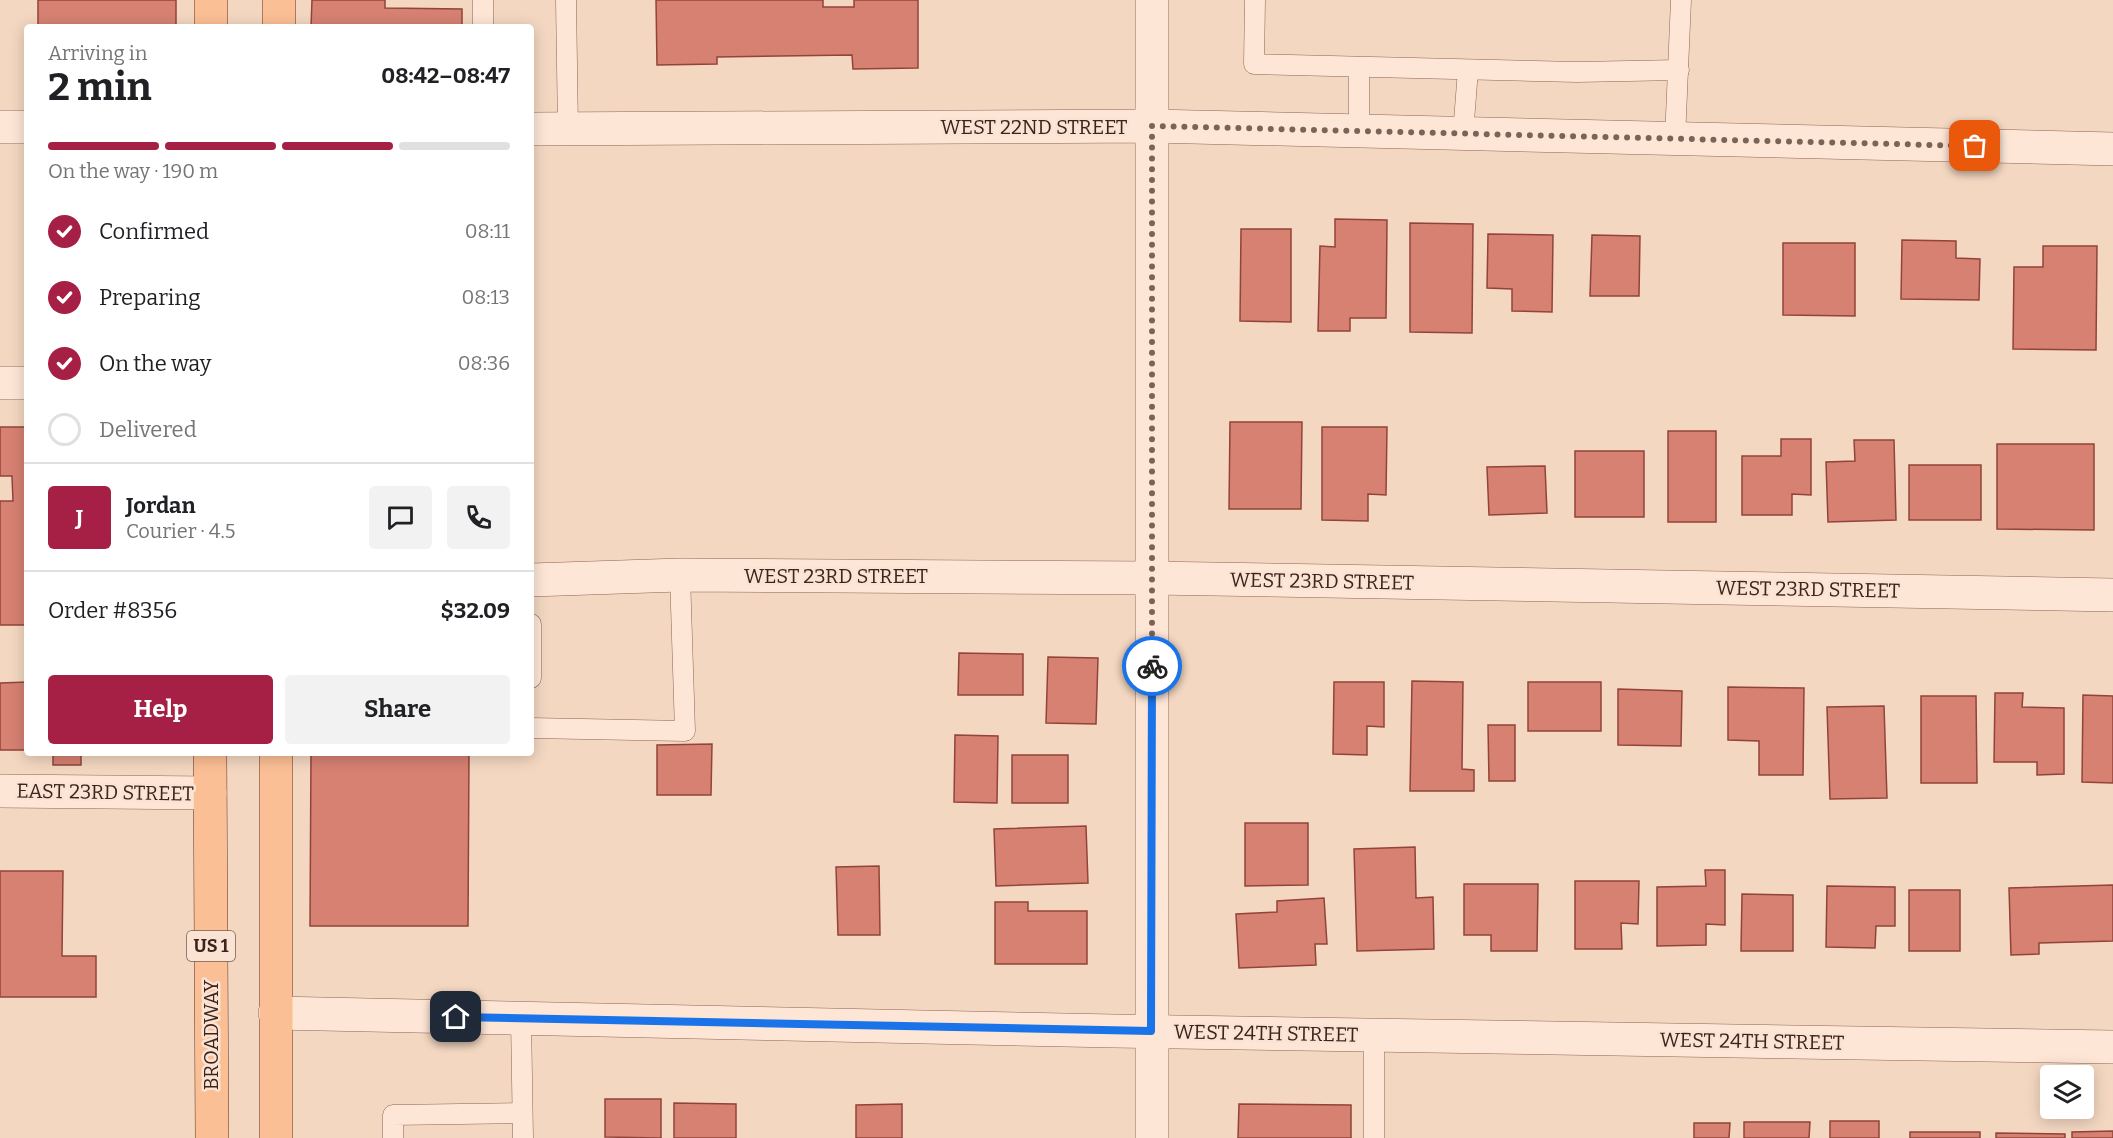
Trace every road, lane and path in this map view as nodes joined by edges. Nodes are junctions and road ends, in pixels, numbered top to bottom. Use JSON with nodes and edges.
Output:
{"nodes":[{"id":1,"x":211,"y":0,"type":"edge"},
{"id":2,"x":279,"y":0,"type":"edge"},
{"id":3,"x":483,"y":0,"type":"edge"},
{"id":4,"x":566,"y":0,"type":"edge"},
{"id":5,"x":1152,"y":0,"type":"edge"},
{"id":6,"x":1255,"y":0,"type":"edge"},
{"id":7,"x":1681,"y":0,"type":"edge"},
{"id":8,"x":211,"y":24,"type":"edge"},
{"id":9,"x":279,"y":24,"type":"edge"},
{"id":10,"x":483,"y":24,"type":"edge"},
{"id":11,"x":1359,"y":67,"type":"junction"},
{"id":12,"x":1468,"y":70,"type":"junction"},
{"id":13,"x":1679,"y":70,"type":"junction"},
{"id":14,"x":1152,"y":126,"type":"junction"},
{"id":15,"x":0,"y":127,"type":"edge"},
{"id":16,"x":24,"y":127,"type":"edge"},
{"id":17,"x":534,"y":129,"type":"edge"},
{"id":18,"x":568,"y":129,"type":"junction"},
{"id":19,"x":1359,"y":131,"type":"junction"},
{"id":20,"x":1463,"y":134,"type":"junction"},
{"id":21,"x":1675,"y":139,"type":"junction"},
{"id":22,"x":2113,"y":149,"type":"edge"},
{"id":23,"x":0,"y":383,"type":"edge"},
{"id":24,"x":24,"y":383,"type":"edge"},
{"id":25,"x":681,"y":575,"type":"junction"},
{"id":26,"x":1152,"y":578,"type":"junction"},
{"id":27,"x":534,"y":580,"type":"edge"},
{"id":28,"x":2113,"y":595,"type":"edge"},
{"id":29,"x":534,"y":728,"type":"edge"},
{"id":30,"x":210,"y":756,"type":"edge"},
{"id":31,"x":276,"y":756,"type":"edge"},
{"id":32,"x":0,"y":790,"type":"edge"},
{"id":33,"x":210,"y":793,"type":"junction"},
{"id":34,"x":275,"y":1013,"type":"junction"},
{"id":35,"x":521,"y":1018,"type":"junction"},
{"id":36,"x":1151,"y":1031,"type":"junction"},
{"id":37,"x":1374,"y":1035,"type":"junction"},
{"id":38,"x":2113,"y":1047,"type":"edge"},
{"id":39,"x":522,"y":1113,"type":"junction"},
{"id":40,"x":212,"y":1138,"type":"edge"},
{"id":41,"x":276,"y":1138,"type":"edge"},
{"id":42,"x":393,"y":1138,"type":"edge"},
{"id":43,"x":524,"y":1138,"type":"edge"},
{"id":44,"x":1152,"y":1138,"type":"edge"},
{"id":45,"x":1374,"y":1138,"type":"edge"}],
"edges":[{"from":1,"to":8,"type":"main road"},
{"from":2,"to":9,"type":"main road"},
{"from":3,"to":10,"type":"lane"},
{"from":4,"to":18,"type":"lane"},
{"from":5,"to":14,"type":"street"},
{"from":6,"to":11,"type":"lane"},
{"from":7,"to":13,"type":"lane"},
{"from":11,"to":12,"type":"lane"},
{"from":11,"to":19,"type":"lane"},
{"from":12,"to":13,"type":"lane"},
{"from":12,"to":20,"type":"lane"},
{"from":13,"to":21,"type":"lane"},
{"from":14,"to":18,"type":"street","name":"WEST 22ND STREET"},
{"from":14,"to":19,"type":"street","name":"WEST 22ND STREET"},
{"from":14,"to":26,"type":"street"},
{"from":15,"to":16,"type":"street"},
{"from":17,"to":18,"type":"street","name":"WEST 22ND STREET"},
{"from":19,"to":20,"type":"street","name":"WEST 22ND STREET"},
{"from":20,"to":21,"type":"street","name":"WEST 22ND STREET"},
{"from":21,"to":22,"type":"street","name":"WEST 22ND STREET"},
{"from":23,"to":24,"type":"street"},
{"from":25,"to":26,"type":"street","name":"WEST 23RD STREET"},
{"from":25,"to":27,"type":"street","name":"WEST 23RD STREET"},
{"from":25,"to":29,"type":"lane"},
{"from":26,"to":28,"type":"street","name":"WEST 23RD STREET"},
{"from":26,"to":36,"type":"street"},
{"from":30,"to":33,"type":"main road","name":"BROADWAY","number":"US 1"},
{"from":31,"to":34,"type":"main road"},
{"from":32,"to":33,"type":"street","name":"EAST 23RD STREET"},
{"from":33,"to":40,"type":"main road","name":"BROADWAY","number":"US 1"},
{"from":34,"to":35,"type":"street","name":"WEST 24TH STREET"},
{"from":34,"to":41,"type":"main road"},
{"from":35,"to":36,"type":"street","name":"WEST 24TH STREET"},
{"from":35,"to":39,"type":"lane"},
{"from":36,"to":37,"type":"street","name":"WEST 24TH STREET"},
{"from":36,"to":44,"type":"street"},
{"from":37,"to":38,"type":"street","name":"WEST 24TH STREET"},
{"from":37,"to":45,"type":"lane"},
{"from":39,"to":42,"type":"lane"},
{"from":39,"to":43,"type":"lane"}]}
